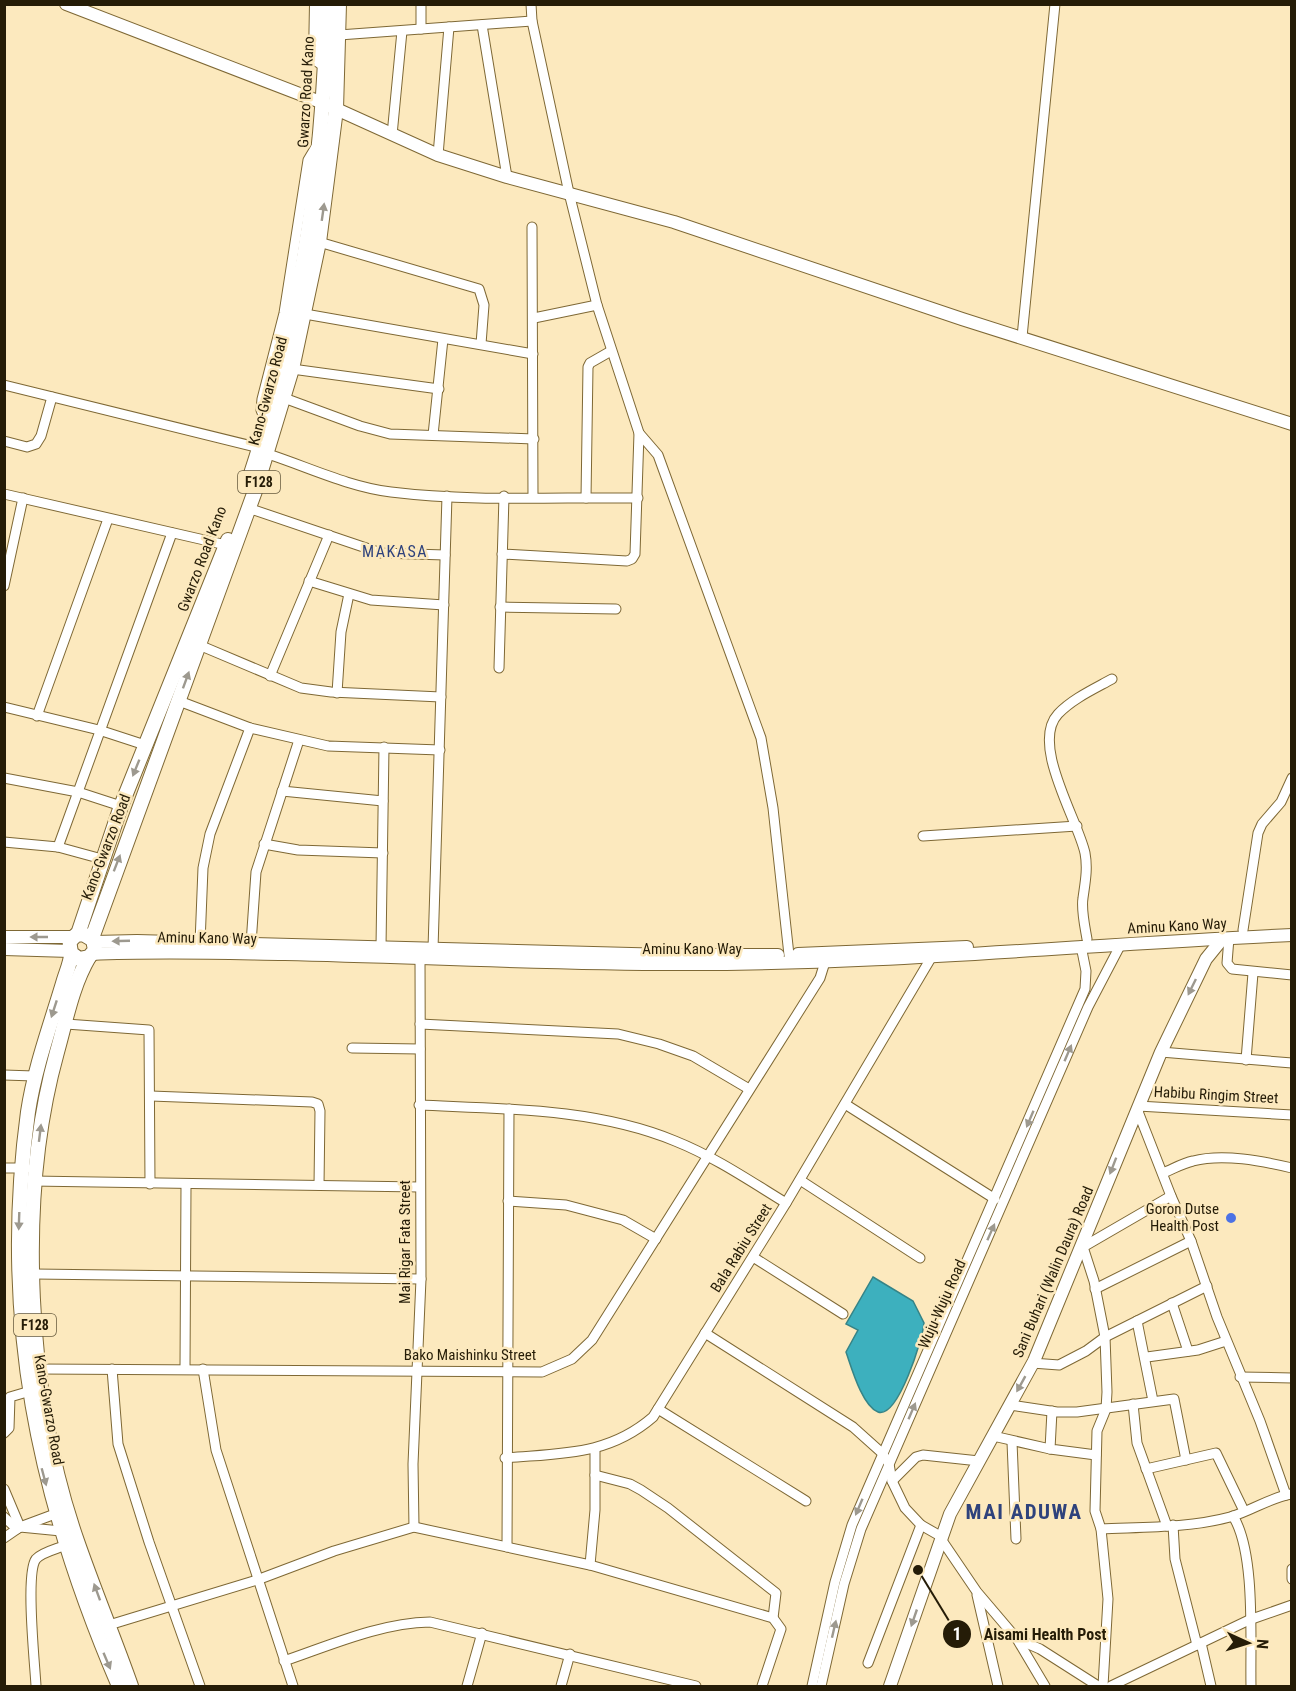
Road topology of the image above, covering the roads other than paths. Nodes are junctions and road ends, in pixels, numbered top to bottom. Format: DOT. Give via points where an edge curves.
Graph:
graph roads {
  1 [pos="66,4"];
  2 [pos="317,4"];
  3 [pos="327,4"];
  4 [pos="339,4"];
  5 [pos="421,4"];
  6 [pos="531,4"];
  7 [pos="1055,4"];
  8 [pos="532,21"];
  9 [pos="482,25"];
  10 [pos="449,27"];
  11 [pos="421,29"];
  12 [pos="402,31"];
  13 [pos="339,35"];
  14 [pos="326,65"];
  15 [pos="329,106"];
  16 [pos="392,135"];
  17 [pos="438,155"];
  18 [pos="507,177"];
  19 [pos="569,193"];
  20 [pos="532,227"];
  21 [pos="319,242"];
  22 [pos="597,305"];
  23 [pos="305,314"];
  24 [pos="534,318"];
  25 [pos="1022,337"];
  26 [pos="443,339"];
  27 [pos="481,344"];
  28 [pos="611,351"];
  29 [pos="533,354"];
  30 [pos="292,369"];
  31 [pos="4,385"];
  32 [pos="439,389"];
  33 [pos="52,397"];
  34 [pos="284,398"];
  35 [pos="1292,424"];
  36 [pos="639,433"];
  37 [pos="433,435"];
  38 [pos="534,439"];
  39 [pos="4,441"];
  40 [pos="264,451"];
  41 [pos="4,494"];
  42 [pos="447,496"];
  43 [pos="504,496"];
  44 [pos="533,497"];
  45 [pos="23,498"];
  46 [pos="586,498"];
  47 [pos="638,498"];
  48 [pos="248,508"];
  49 [pos="108,519"];
  50 [pos="172,533"];
  51 [pos="329,535"];
  52 [pos="226,545"];
  53 [pos="8,553"];
  54 [pos="502,554"];
  55 [pos="445,555"];
  56 [pos="309,581"];
  57 [pos="4,586"];
  58 [pos="349,594"];
  59 [pos="444,605"];
  60 [pos="500,607"];
  61 [pos="616,609"];
  62 [pos="199,645"];
  63 [pos="499,668"];
  64 [pos="270,676"];
  65 [pos="1112,679"];
  66 [pos="337,693"];
  67 [pos="441,697"];
  68 [pos="178,701"];
  69 [pos="4,708"];
  70 [pos="38,716"];
  71 [pos="250,728"];
  72 [pos="99,730"];
  73 [pos="299,740"];
  74 [pos="145,745"];
  75 [pos="384,747"];
  76 [pos="440,750"];
  77 [pos="4,778"];
  78 [pos="1292,778"];
  79 [pos="282,791"];
  80 [pos="78,792"];
  81 [pos="383,801"];
  82 [pos="121,806"];
  83 [pos="1077,826"];
  84 [pos="923,836"];
  85 [pos="4,842"];
  86 [pos="264,844"];
  87 [pos="58,847"];
  88 [pos="383,853"];
  89 [pos="102,860"];
  90 [pos="1292,928"];
  91 [pos="1243,930"];
  92 [pos="1292,935"];
  93 [pos="4,937"];
  94 [pos="1226,938"];
  95 [pos="201,943"];
  96 [pos="1084,943"];
  97 [pos="250,944"];
  98 [pos="1121,944"];
  99 [pos="82,946"];
  100 [pos="381,947"];
  101 [pos="4,949"];
  102 [pos="433,949"];
  103 [pos="312,950"];
  104 [pos="455,954"];
  105 [pos="789,955"];
  106 [pos="420,958"];
  107 [pos="931,958"];
  108 [pos="768,959"];
  109 [pos="825,962"];
  110 [pos="1253,973"];
  111 [pos="1292,975"];
  112 [pos="66,1024"];
  113 [pos="420,1024"];
  114 [pos="352,1048"];
  115 [pos="420,1049"];
  116 [pos="1161,1052"];
  117 [pos="1246,1060"];
  118 [pos="1292,1063"];
  119 [pos="4,1075"];
  120 [pos="34,1076"];
  121 [pos="749,1089"];
  122 [pos="151,1096"];
  123 [pos="845,1104"];
  124 [pos="419,1105"];
  125 [pos="1138,1107"];
  126 [pos="508,1110"];
  127 [pos="1292,1114"];
  128 [pos="708,1156"];
  129 [pos="4,1168"];
  130 [pos="1292,1168"];
  131 [pos="1163,1173"];
  132 [pos="21,1174"];
  133 [pos="36,1175"];
  134 [pos="800,1180"];
  135 [pos="150,1184"];
  136 [pos="319,1185"];
  137 [pos="186,1186"];
  138 [pos="420,1187"];
  139 [pos="1171,1196"];
  140 [pos="996,1199"];
  141 [pos="508,1201"];
  142 [pos="786,1203"];
  143 [pos="656,1239"];
  144 [pos="1191,1241"];
  145 [pos="1082,1245"];
  146 [pos="753,1257"];
  147 [pos="920,1258"];
  148 [pos="34,1274"];
  149 [pos="184,1277"];
  150 [pos="421,1279"];
  151 [pos="1207,1286"];
  152 [pos="1095,1289"];
  153 [pos="1172,1303"];
  154 [pos="843,1314"];
  155 [pos="1137,1321"];
  156 [pos="705,1333"];
  157 [pos="1105,1337"];
  158 [pos="1226,1341"];
  159 [pos="1188,1351"];
  160 [pos="1147,1357"];
  161 [pos="1032,1363"];
  162 [pos="38,1369"];
  163 [pos="112,1369"];
  164 [pos="184,1369"];
  165 [pos="202,1369"];
  166 [pos="417,1370"];
  167 [pos="506,1372"];
  168 [pos="1240,1377"];
  169 [pos="1291,1380"];
  170 [pos="27,1392"];
  171 [pos="1153,1401"];
  172 [pos="1132,1404"];
  173 [pos="1010,1405"];
  174 [pos="658,1409"];
  175 [pos="1106,1409"];
  176 [pos="1052,1412"];
  177 [pos="4,1433"];
  178 [pos="993,1436"];
  179 [pos="1012,1442"];
  180 [pos="595,1449"];
  181 [pos="1050,1449"];
  182 [pos="882,1453"];
  183 [pos="1096,1455"];
  184 [pos="505,1458"];
  185 [pos="1186,1460"];
  186 [pos="979,1461"];
  187 [pos="889,1464"];
  188 [pos="1146,1469"];
  189 [pos="595,1475"];
  190 [pos="892,1481"];
  191 [pos="4,1489"];
  192 [pos="1289,1495"];
  193 [pos="806,1501"];
  194 [pos="1244,1511"];
  195 [pos="55,1514"];
  196 [pos="1233,1516"];
  197 [pos="4,1517"];
  198 [pos="921,1525"];
  199 [pos="1170,1526"];
  200 [pos="414,1527"];
  201 [pos="19,1528"];
  202 [pos="1101,1529"];
  203 [pos="61,1531"];
  204 [pos="4,1538"];
  205 [pos="942,1538"];
  206 [pos="1016,1539"];
  207 [pos="66,1545"];
  208 [pos="507,1547"];
  209 [pos="590,1565"];
  210 [pos="1292,1569"];
  211 [pos="1292,1579"];
  212 [pos="257,1580"];
  213 [pos="977,1592"];
  214 [pos="1292,1605"];
  215 [pos="170,1606"];
  216 [pos="773,1618"];
  217 [pos="1250,1620"];
  218 [pos="109,1625"];
  219 [pos="482,1633"];
  220 [pos="1017,1639"];
  221 [pos="1199,1644"];
  222 [pos="570,1654"];
  223 [pos="284,1661"];
  224 [pos="868,1663"];
  225 [pos="36,1686"];
  226 [pos="118,1686"];
  227 [pos="131,1686"];
  228 [pos="200,1686"];
  229 [pos="293,1686"];
  230 [pos="467,1686"];
  231 [pos="561,1686"];
  232 [pos="696,1686"];
  233 [pos="762,1686"];
  234 [pos="812,1686"];
  235 [pos="821,1686"];
  236 [pos="890,1686"];
  237 [pos="998,1686"];
  238 [pos="1045,1686"];
  239 [pos="1098,1686"];
  240 [pos="1103,1686"];
  241 [pos="1111,1686"];
  242 [pos="1211,1686"];
  243 [pos="1251,1686"];
  1 -- 15 [label="main road"];
  2 -- 14 [label="main road" via="316,58"];
  3 -- 14 [label="main road, Gwarzo Road Kano / F128"];
  4 -- 13 [label="main road, Kano-Gwarzo Road / F128"];
  5 -- 11 [label="street"];
  6 -- 8 [label="street"];
  7 -- 25 [label="street"];
  8 -- 9 [label="street"];
  8 -- 19 [label="street"];
  9 -- 10 [label="street"];
  9 -- 18 [label="street"];
  10 -- 11 [label="street"];
  10 -- 17 [label="street"];
  11 -- 12 [label="street"];
  12 -- 13 [label="street"];
  12 -- 16 [label="street"];
  13 -- 15 [label="main road, Kano-Gwarzo Road / F128"];
  14 -- 15 [label="main road, Gwarzo Road Kano / F128"];
  15 -- 16 [label="main road"];
  21 -- 15 [label="main road, Kano-Gwarzo Road / F128, one-way"];
  15 -- 40 [label="main road, Gwarzo Road Kano / F128" via="301,276"];
  16 -- 17 [label="main road"];
  17 -- 18 [label="main road"];
  18 -- 19 [label="main road"];
  19 -- 22 [label="street"];
  19 -- 25 [label="main road" via="674,222"];
  20 -- 24 [label="street"];
  21 -- 23 [label="main road, Kano-Gwarzo Road / F128"];
  21 -- 27 [label="street" via="479,289 484,305"];
  22 -- 24 [label="street"];
  22 -- 28 [label="street"];
  23 -- 26 [label="street"];
  23 -- 30 [label="main road, Kano-Gwarzo Road / F128"];
  24 -- 29 [label="street"];
  25 -- 35 [label="main road"];
  26 -- 27 [label="street"];
  26 -- 32 [label="street"];
  27 -- 29 [label="street"];
  28 -- 36 [label="street"];
  28 -- 46 [label="street" via="588,367"];
  29 -- 38 [label="street"];
  30 -- 32 [label="street"];
  30 -- 34 [label="main road, Kano-Gwarzo Road / F128"];
  31 -- 33 [label="street"];
  32 -- 37 [label="street"];
  33 -- 39 [label="street" via="36,444 27,447"];
  33 -- 40 [label="street"];
  34 -- 37 [label="street" via="374,431"];
  34 -- 40 [label="main road, Kano-Gwarzo Road / F128"];
  36 -- 47 [label="street"];
  36 -- 105 [label="street" via="658,455 761,738"];
  37 -- 38 [label="street"];
  38 -- 44 [label="street"];
  40 -- 42 [label="street" via="389,492"];
  40 -- 48 [label="main road, Kano-Gwarzo Road / F128"];
  40 -- 52 [label="main road, Gwarzo Road Kano / F128"];
  41 -- 45 [label="street"];
  42 -- 43 [label="street"];
  42 -- 55 [label="street"];
  43 -- 44 [label="street"];
  43 -- 54 [label="street"];
  44 -- 46 [label="street"];
  45 -- 49 [label="street"];
  45 -- 53 [label="street"];
  46 -- 47 [label="street"];
  47 -- 54 [label="street" via="636,554 630,560"];
  48 -- 51 [label="street"];
  48 -- 62 [label="main road, Kano-Gwarzo Road / F128"];
  49 -- 50 [label="street"];
  49 -- 70 [label="street"];
  50 -- 52 [label="street"];
  50 -- 72 [label="street"];
  51 -- 55 [label="street" via="381,553"];
  51 -- 56 [label="street"];
  52 -- 74 [label="main road, Gwarzo Road Kano / F128"];
  53 -- 57 [label="street"];
  54 -- 60 [label="street"];
  55 -- 59 [label="street"];
  56 -- 58 [label="street"];
  56 -- 64 [label="street"];
  58 -- 59 [label="street" via="371,600"];
  58 -- 66 [label="street" via="341,632"];
  59 -- 67 [label="street"];
  60 -- 61 [label="street"];
  60 -- 63 [label="street"];
  62 -- 64 [label="street"];
  68 -- 62 [label="main road, Kano-Gwarzo Road / F128, one-way"];
  64 -- 66 [label="street" via="301,688"];
  65 -- 83 [label="street, Wuju-Wuju Road" via="1068,705 1056,716 1050,730 1057,777"];
  66 -- 67 [label="street"];
  67 -- 76 [label="street"];
  68 -- 71 [label="street"];
  99 -- 68 [label="main road, Kano-Gwarzo Road / F128, one-way"];
  69 -- 70 [label="street"];
  70 -- 72 [label="street"];
  71 -- 73 [label="street"];
  71 -- 95 [label="street" via="210,834 203,868"];
  72 -- 74 [label="street"];
  72 -- 80 [label="street"];
  73 -- 75 [label="street" via="328,746"];
  73 -- 79 [label="street"];
  74 -- 82 [label="main road, Gwarzo Road Kano / F128, one-way"];
  75 -- 76 [label="street"];
  75 -- 81 [label="street"];
  76 -- 102 [label="street"];
  77 -- 80 [label="street"];
  78 -- 91 [label="street" via="1281,802 1258,833"];
  79 -- 81 [label="street"];
  79 -- 86 [label="street"];
  80 -- 82 [label="street"];
  80 -- 87 [label="street"];
  81 -- 88 [label="street"];
  82 -- 89 [label="main road, Gwarzo Road Kano / F128"];
  83 -- 84 [label="street"];
  83 -- 96 [label="street, Wuju-Wuju Road" via="1085,854 1087,885 1082,899"];
  85 -- 87 [label="street"];
  86 -- 88 [label="street" via="298,850"];
  86 -- 97 [label="street" via="256,872"];
  87 -- 89 [label="street"];
  88 -- 100 [label="street"];
  89 -- 99 [label="main road, Gwarzo Road Kano / F128"];
  90 -- 91 [label="main road, Aminu Kano Way"];
  91 -- 96 [label="main road, Aminu Kano Way"];
  92 -- 94 [label="main road, Aminu Kano Way"];
  99 -- 93 [label="main road, one-way"];
  94 -- 98 [label="main road, Aminu Kano Way"];
  94 -- 110 [label="street" via="1227,963 1232,969"];
  94 -- 116 [label="main road, Sani Buhari (Walin Daura) Road, one-way" via="1206,959"];
  95 -- 97 [label="main road, Aminu Kano Way"];
  95 -- 99 [label="main road, Aminu Kano Way, one-way"];
  96 -- 98 [label="main road, Aminu Kano Way"];
  96 -- 105 [label="main road, Aminu Kano Way"];
  96 -- 107 [label="main road, Aminu Kano Way"];
  96 -- 140 [label="street, Wuju-Wuju Road, one-way" via="1085,989"];
  97 -- 103 [label="main road, Aminu Kano Way"];
  187 -- 98 [label="street, Wuju-Wuju Road, one-way" via="1088,1007"];
  99 -- 101 [label="main road"];
  99 -- 103 [label="main road, Aminu Kano Way"];
  99 -- 112 [label="main road, Kano-Gwarzo Road / F128"];
  99 -- 120 [label="main road, Kano-Gwarzo Road / F128, one-way"];
  100 -- 102 [label="main road, Aminu Kano Way"];
  100 -- 103 [label="main road, Aminu Kano Way"];
  102 -- 104 [label="main road, Aminu Kano Way"];
  103 -- 106 [label="main road, Aminu Kano Way"];
  104 -- 106 [label="main road, Aminu Kano Way"];
  104 -- 108 [label="main road, Aminu Kano Way" via="631,964"];
  105 -- 108 [label="main road, Aminu Kano Way"];
  106 -- 113 [label="street, Mai Rigar Fata Street"];
  107 -- 109 [label="main road, Aminu Kano Way"];
  107 -- 123 [label="street, Bala Rabiu Street"];
  108 -- 109 [label="main road, Aminu Kano Way"];
  109 -- 121 [label="street, Bako Maishinku Street" via="820,978"];
  110 -- 111 [label="street"];
  110 -- 117 [label="street"];
  112 -- 122 [label="street" via="149,1030"];
  133 -- 112 [label="main road, Kano-Gwarzo Road / F128, one-way" via="42,1118"];
  113 -- 115 [label="street, Mai Rigar Fata Street"];
  113 -- 121 [label="street" via="618,1034 693,1056"];
  114 -- 115 [label="street"];
  115 -- 124 [label="street, Mai Rigar Fata Street"];
  116 -- 117 [label="street"];
  116 -- 125 [label="main road, Sani Buhari (Walin Daura) Road"];
  117 -- 118 [label="street"];
  119 -- 120 [label="street"];
  120 -- 132 [label="main road, Kano-Gwarzo Road / F128"];
  121 -- 128 [label="street, Bako Maishinku Street"];
  122 -- 135 [label="street"];
  122 -- 136 [label="street" via="318,1104"];
  123 -- 134 [label="street, Bala Rabiu Street"];
  123 -- 140 [label="street"];
  124 -- 126 [label="street"];
  124 -- 138 [label="street, Mai Rigar Fata Street"];
  125 -- 127 [label="street, Habibu Ringim Street"];
  125 -- 131 [label="street"];
  125 -- 145 [label="main road, Sani Buhari (Walin Daura) Road, one-way"];
  126 -- 128 [label="street" via="571,1114 625,1126 674,1140"];
  126 -- 141 [label="street"];
  128 -- 142 [label="street"];
  128 -- 143 [label="street, Bako Maishinku Street"];
  129 -- 132 [label="street"];
  130 -- 131 [label="street" via="1207,1158"];
  131 -- 139 [label="street"];
  132 -- 133 [label="street"];
  132 -- 170 [label="main road, Kano-Gwarzo Road / F128, one-way" via="18,1306"];
  133 -- 135 [label="street"];
  133 -- 148 [label="main road, Kano-Gwarzo Road / F128"];
  134 -- 142 [label="street, Bala Rabiu Street"];
  134 -- 147 [label="street"];
  135 -- 137 [label="street"];
  136 -- 137 [label="street"];
  136 -- 138 [label="street"];
  137 -- 149 [label="street"];
  138 -- 150 [label="street, Mai Rigar Fata Street"];
  139 -- 144 [label="street"];
  139 -- 145 [label="street"];
  140 -- 182 [label="street, Wuju-Wuju Road"];
  141 -- 143 [label="street" via="566,1205 623,1220"];
  141 -- 167 [label="street"];
  142 -- 146 [label="street, Bala Rabiu Street"];
  143 -- 167 [label="street, Bako Maishinku Street" via="592,1340 572,1359 542,1372"];
  144 -- 151 [label="street"];
  144 -- 152 [label="street"];
  145 -- 152 [label="street"];
  145 -- 161 [label="main road, Sani Buhari (Walin Daura) Road"];
  146 -- 154 [label="street"];
  146 -- 156 [label="street, Bala Rabiu Street"];
  148 -- 149 [label="street"];
  148 -- 162 [label="main road, Kano-Gwarzo Road / F128"];
  149 -- 150 [label="street"];
  149 -- 164 [label="street"];
  150 -- 166 [label="street, Mai Rigar Fata Street"];
  151 -- 153 [label="street"];
  151 -- 158 [label="street"];
  152 -- 157 [label="street"];
  153 -- 155 [label="street"];
  153 -- 159 [label="street"];
  155 -- 157 [label="street"];
  155 -- 160 [label="street"];
  156 -- 174 [label="street, Bala Rabiu Street"];
  156 -- 182 [label="street" via="853,1427"];
  157 -- 161 [label="street" via="1059,1365"];
  157 -- 175 [label="street"];
  158 -- 159 [label="street"];
  158 -- 168 [label="street"];
  159 -- 160 [label="street"];
  160 -- 171 [label="street"];
  161 -- 173 [label="main road, Sani Buhari (Walin Daura) Road, one-way"];
  162 -- 163 [label="street, Bako Maishinku Street"];
  218 -- 162 [label="main road, Kano-Gwarzo Road / F128, one-way" via="62,1487"];
  163 -- 164 [label="street, Bako Maishinku Street"];
  163 -- 215 [label="street" via="118,1444"];
  164 -- 165 [label="street, Bako Maishinku Street"];
  165 -- 166 [label="street, Bako Maishinku Street"];
  165 -- 212 [label="street" via="216,1450"];
  166 -- 167 [label="street, Bako Maishinku Street"];
  166 -- 200 [label="street, Mai Rigar Fata Street"];
  167 -- 184 [label="street"];
  168 -- 169 [label="street"];
  168 -- 192 [label="street"];
  170 -- 177 [label="street" via="10,1397 9,1428"];
  170 -- 195 [label="main road, Kano-Gwarzo Road / F128, one-way"];
  171 -- 172 [label="street"];
  171 -- 185 [label="street" via="1174,1400"];
  172 -- 175 [label="street"];
  172 -- 188 [label="street" via="1137,1443"];
  173 -- 176 [label="street"];
  173 -- 178 [label="main road, Sani Buhari (Walin Daura) Road"];
  174 -- 180 [label="street, Bala Rabiu Street" via="634,1434"];
  174 -- 193 [label="street"];
  175 -- 176 [label="street"];
  175 -- 183 [label="street" via="1097,1431"];
  176 -- 181 [label="street"];
  178 -- 179 [label="street"];
  178 -- 186 [label="main road, Sani Buhari (Walin Daura) Road"];
  179 -- 181 [label="street"];
  179 -- 206 [label="street"];
  180 -- 184 [label="street, Bala Rabiu Street"];
  180 -- 189 [label="street"];
  181 -- 183 [label="street"];
  182 -- 187 [label="street"];
  182 -- 234 [label="street, Wuju-Wuju Road, one-way" via="838,1570"];
  183 -- 202 [label="street" via="1095,1511"];
  184 -- 208 [label="street"];
  185 -- 188 [label="street"];
  185 -- 194 [label="street" via="1216,1453"];
  186 -- 190 [label="street" via="923,1455 915,1457"];
  186 -- 205 [label="main road, Sani Buhari (Walin Daura) Road" via="950,1514"];
  187 -- 190 [label="street"];
  235 -- 187 [label="street, Wuju-Wuju Road, one-way" via="854,1551"];
  188 -- 199 [label="street"];
  189 -- 209 [label="street"];
  189 -- 216 [label="street" via="630,1484 650,1496 776,1593"];
  190 -- 198 [label="street" via="905,1508"];
  191 -- 201 [label="street"];
  192 -- 194 [label="street"];
  194 -- 196 [label="street"];
  195 -- 201 [label="street"];
  195 -- 203 [label="main road, Kano-Gwarzo Road / F128"];
  196 -- 199 [label="street"];
  196 -- 217 [label="street" via="1241,1530"];
  197 -- 201 [label="street"];
  198 -- 205 [label="street"];
  198 -- 224 [label="street"];
  199 -- 202 [label="street"];
  199 -- 221 [label="street" via="1175,1559"];
  200 -- 208 [label="street"];
  200 -- 212 [label="street"];
  201 -- 203 [label="street"];
  201 -- 204 [label="street"];
  202 -- 240 [label="street" via="1108,1599"];
  203 -- 207 [label="main road, Kano-Gwarzo Road / F128"];
  205 -- 213 [label="street"];
  205 -- 236 [label="main road, Sani Buhari (Walin Daura) Road, one-way"];
  207 -- 225 [label="street" via="38,1557 32,1566"];
  207 -- 226 [label="main road, Kano-Gwarzo Road / F128, one-way"];
  208 -- 209 [label="street"];
  209 -- 216 [label="street"];
  210 -- 211 [label="street"];
  212 -- 215 [label="street"];
  212 -- 223 [label="street"];
  213 -- 220 [label="street"];
  213 -- 237 [label="street"];
  214 -- 217 [label="street"];
  215 -- 218 [label="street"];
  215 -- 228 [label="street"];
  216 -- 233 [label="street" via="781,1629"];
  217 -- 221 [label="street"];
  217 -- 243 [label="street"];
  218 -- 227 [label="main road, Kano-Gwarzo Road / F128"];
  219 -- 222 [label="street"];
  219 -- 223 [label="street" via="430,1622 406,1623"];
  219 -- 230 [label="street"];
  220 -- 238 [label="street"];
  220 -- 239 [label="street"];
  221 -- 241 [label="street"];
  221 -- 242 [label="street"];
  222 -- 231 [label="street"];
  222 -- 232 [label="street"];
  223 -- 229 [label="street"];
}
